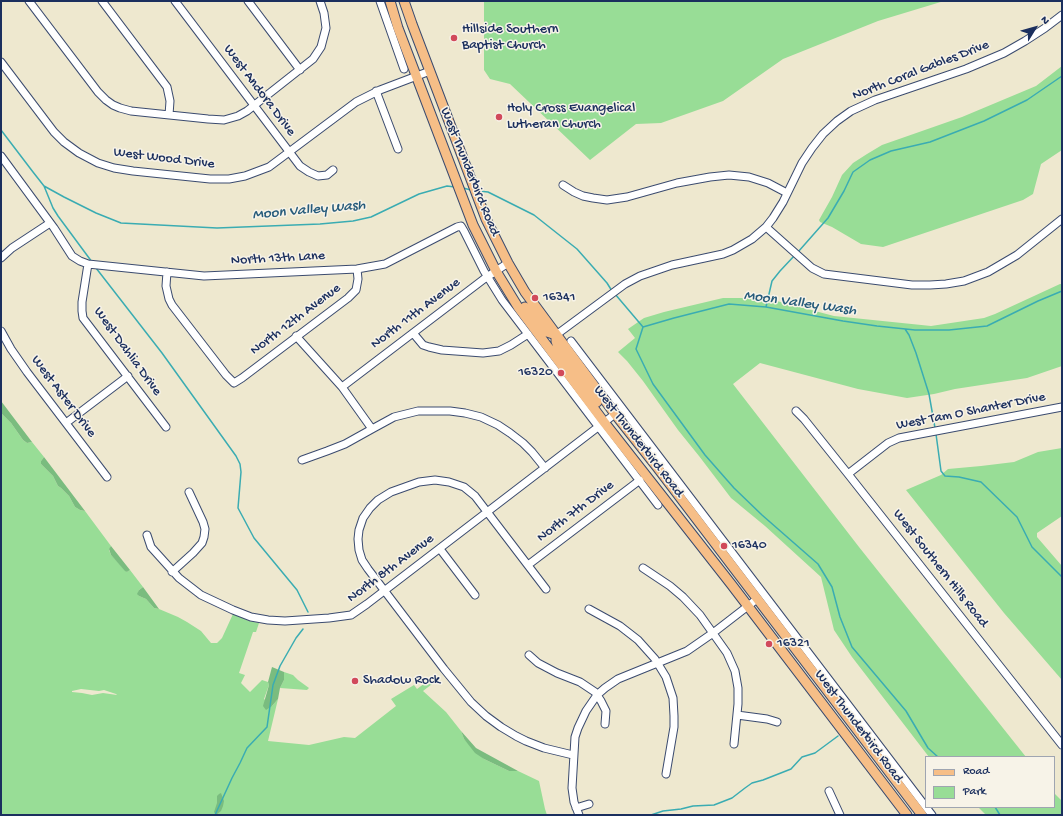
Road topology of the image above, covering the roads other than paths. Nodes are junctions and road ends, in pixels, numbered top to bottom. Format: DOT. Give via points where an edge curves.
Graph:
graph roads {
  1 [pos="29,1"];
  2 [pos="102,1"];
  3 [pos="175,1"];
  4 [pos="248,1"];
  5 [pos="320,1"];
  6 [pos="380,1"];
  7 [pos="390,1"];
  8 [pos="404,1"];
  9 [pos="1062,15"];
  10 [pos="402,52"];
  11 [pos="1,62"];
  12 [pos="404,69"];
  13 [pos="300,70"];
  14 [pos="430,71"];
  15 [pos="417,76"];
  16 [pos="376,92"];
  17 [pos="254,105"];
  18 [pos="169,115"];
  19 [pos="398,149"];
  20 [pos="290,152"];
  21 [pos="1,156"];
  22 [pos="463,156"];
  23 [pos="450,162"];
  24 [pos="4,166"];
  25 [pos="334,170"];
  26 [pos="564,185"];
  27 [pos="787,193"];
  28 [pos="1062,219"];
  29 [pos="50,223"];
  30 [pos="461,226"];
  31 [pos="766,227"];
  32 [pos="1,258"];
  33 [pos="508,263"];
  34 [pos="89,264"];
  35 [pos="357,269"];
  36 [pos="496,271"];
  37 [pos="167,272"];
  38 [pos="488,276"];
  39 [pos="508,291"];
  40 [pos="1,331"];
  41 [pos="413,333"];
  42 [pos="528,334"];
  43 [pos="556,335"];
  44 [pos="296,336"];
  45 [pos="571,341"];
  46 [pos="585,366"];
  47 [pos="128,376"];
  48 [pos="342,387"];
  49 [pos="1062,407"];
  50 [pos="796,411"];
  51 [pos="615,414"];
  52 [pos="66,423"];
  53 [pos="602,425"];
  54 [pos="166,427"];
  55 [pos="372,429"];
  56 [pos="302,460"];
  57 [pos="545,468"];
  58 [pos="848,474"];
  59 [pos="107,477"];
  60 [pos="640,480"];
  61 [pos="189,492"];
  62 [pos="658,505"];
  63 [pos="488,512"];
  64 [pos="147,535"];
  65 [pos="440,549"];
  66 [pos="528,565"];
  67 [pos="643,568"];
  68 [pos="172,572"];
  69 [pos="744,575"];
  70 [pos="731,584"];
  71 [pos="546,589"];
  72 [pos="384,591"];
  73 [pos="475,595"];
  74 [pos="757,599"];
  75 [pos="748,606"];
  76 [pos="589,609"];
  77 [pos="714,633"];
  78 [pos="529,656"];
  79 [pos="658,663"];
  80 [pos="597,695"];
  81 [pos="737,715"];
  82 [pos="847,716"];
  83 [pos="777,722"];
  84 [pos="605,724"];
  85 [pos="838,724"];
  86 [pos="734,744"];
  87 [pos="1062,745"];
  88 [pos="573,755"];
  89 [pos="666,774"];
  90 [pos="829,791"];
  91 [pos="589,804"];
  92 [pos="925,806"];
  93 [pos="577,812"];
  94 [pos="840,815"];
  95 [pos="907,815"];
  96 [pos="922,815"];
  1 -- 18 [label="street" via="106,100 131,111"];
  2 -- 18 [label="street" via="167,87"];
  3 -- 17 [label="street, West Andora Drive"];
  4 -- 13 [label="street"];
  5 -- 13 [label="street" via="326,23 324,38 313,59"];
  6 -- 10 [label="street, West Thunderbird Road"];
  7 -- 10 [label="main road, West Thunderbird Road"];
  8 -- 14 [label="main road, West Thunderbird Road"];
  9 -- 27 [label="street, North Coral Gables Drive" via="1004,53 851,111 823,134 812,148"];
  10 -- 12 [label="street, West Thunderbird Road"];
  10 -- 15 [label="main road, West Thunderbird Road"];
  11 -- 20 [label="street, West Wood Drive" via="64,142 98,163 114,168 229,179 269,167"];
  13 -- 17 [label="street"];
  14 -- 15 [label="street, West Wood Drive"];
  14 -- 22 [label="main road, West Thunderbird Road"];
  15 -- 16 [label="street, West Wood Drive"];
  15 -- 23 [label="main road, West Thunderbird Road"];
  16 -- 19 [label="street"];
  16 -- 20 [label="street, West Wood Drive" via="350,106"];
  17 -- 18 [label="street" via="238,116 224,120"];
  17 -- 20 [label="street, West Andora Drive"];
  20 -- 25 [label="street, West Andora Drive" via="300,166 318,176 327,175"];
  21 -- 24 [label="street"];
  22 -- 23 [label="main road"];
  22 -- 33 [label="main road, West Thunderbird Road" via="486,219"];
  23 -- 36 [label="main road, West Thunderbird Road" via="473,225"];
  24 -- 29 [label="street"];
  26 -- 27 [label="street" via="583,196 607,200 677,183 729,175 749,177"];
  27 -- 31 [label="street, North Coral Gables Drive"];
  28 -- 31 [label="street" via="1017,255 988,272 960,282 930,285 824,274 812,268"];
  29 -- 32 [label="street"];
  29 -- 34 [label="street" via="72,256"];
  30 -- 35 [label="street, North 13th Lane" via="384,264"];
  30 -- 38 [label="street, West Thunderbird Road"];
  31 -- 43 [label="street, North Coral Gables Drive" via="734,250 640,276 625,284"];
  33 -- 36 [label="street, North 11th Avenue"];
  33 -- 43 [label="main road, West Thunderbird Road"];
  34 -- 37 [label="street, North 13th Lane"];
  34 -- 47 [label="street, West Dahlia Drive" via="82,302 83,318"];
  35 -- 37 [label="street, North 13th Lane" via="204,276"];
  35 -- 44 [label="street, North 12th Avenue" via="356,290"];
  36 -- 38 [label="street, North 11th Avenue"];
  36 -- 39 [label="main road, West Thunderbird Road"];
  37 -- 44 [label="street, North 12th Avenue" via="166,286 172,305 234,383"];
  38 -- 41 [label="street, North 11th Avenue"];
  38 -- 42 [label="street, West Thunderbird Road" via="502,300"];
  39 -- 43 [label="main road" via="547,332"];
  39 -- 53 [label="main road, West Thunderbird Road"];
  40 -- 52 [label="street, West Aster Drive" via="19,361"];
  41 -- 42 [label="street" via="423,345 429,347 483,354 499,351"];
  41 -- 48 [label="street, North 11th Avenue"];
  42 -- 53 [label="street, West Thunderbird Road"];
  43 -- 46 [label="main road, West Thunderbird Road"];
  43 -- 53 [label="main road" via="559,350 604,412"];
  44 -- 48 [label="street"];
  45 -- 46 [label="street, West Thunderbird Road"];
  46 -- 51 [label="main road, West Thunderbird Road"];
  46 -- 69 [label="street, West Thunderbird Road"];
  47 -- 52 [label="street"];
  47 -- 54 [label="street, West Dahlia Drive"];
  48 -- 55 [label="street"];
  49 -- 58 [label="street, West Tam O Shanter Drive" via="899,438 888,443"];
  50 -- 58 [label="street, West Southern Hills Road"];
  51 -- 53 [label="street, North 8th Avenue"];
  51 -- 69 [label="main road, West Thunderbird Road"];
  52 -- 59 [label="street, West Aster Drive"];
  53 -- 57 [label="street, North 8th Avenue"];
  53 -- 60 [label="street, West Thunderbird Road"];
  53 -- 70 [label="main road, West Thunderbird Road"];
  55 -- 56 [label="street" via="345,444"];
  55 -- 57 [label="street" via="394,417 418,411 465,413 481,417 510,433 532,452"];
  57 -- 63 [label="street, North 8th Avenue"];
  58 -- 87 [label="street, West Southern Hills Road"];
  60 -- 62 [label="street, West Thunderbird Road"];
  60 -- 66 [label="street, North 7th Drive"];
  61 -- 68 [label="street" via="203,522 204,537 193,553"];
  63 -- 65 [label="street, North 8th Avenue"];
  63 -- 66 [label="street"];
  63 -- 72 [label="street" via="464,487 435,480 419,482 391,492 378,500 363,518 358,539 362,560"];
  64 -- 68 [label="street, North 8th Avenue" via="151,547"];
  65 -- 72 [label="street, North 8th Avenue"];
  65 -- 73 [label="street"];
  66 -- 71 [label="street"];
  67 -- 77 [label="street" via="670,586 700,615"];
  68 -- 72 [label="street, North 8th Avenue" via="201,595 233,610 268,620 294,621 351,615"];
  69 -- 70 [label="main road"];
  69 -- 74 [label="main road, West Thunderbird Road"];
  69 -- 92 [label="street, West Thunderbird Road"];
  70 -- 75 [label="main road, West Thunderbird Road"];
  72 -- 88 [label="street" via="461,690 486,716 526,741"];
  74 -- 75 [label="street"];
  74 -- 82 [label="main road, West Thunderbird Road"];
  75 -- 77 [label="street"];
  75 -- 85 [label="main road, West Thunderbird Road"];
  76 -- 79 [label="street" via="630,633 645,646"];
  77 -- 79 [label="street" via="687,651"];
  77 -- 81 [label="street" via="735,671"];
  78 -- 80 [label="street" via="538,663 585,685"];
  79 -- 80 [label="street" via="618,679"];
  79 -- 89 [label="street" via="673,698 674,727"];
  80 -- 84 [label="street" via="606,710"];
  80 -- 88 [label="street" via="578,728"];
  81 -- 83 [label="street"];
  81 -- 86 [label="street"];
  82 -- 85 [label="main road"];
  82 -- 96 [label="main road, West Thunderbird Road"];
  85 -- 95 [label="main road, West Thunderbird Road"];
  88 -- 93 [label="street" via="572,788"];
  90 -- 94 [label="street"];
  91 -- 93 [label="street"];
}
